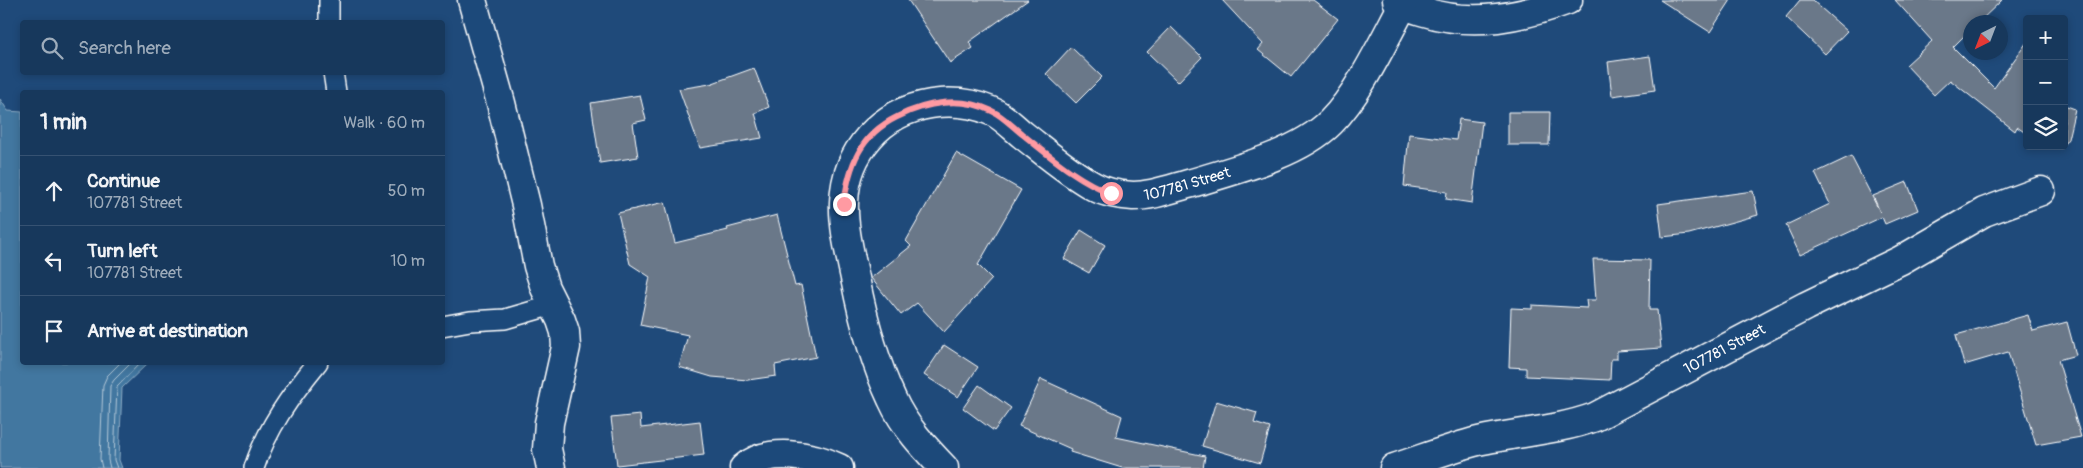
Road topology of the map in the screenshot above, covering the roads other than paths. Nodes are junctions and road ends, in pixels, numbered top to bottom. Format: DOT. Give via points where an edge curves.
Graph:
graph roads {
  1 [pos="329,0"];
  2 [pos="472,0"];
  3 [pos="1568,0"];
  4 [pos="1400,2"];
  5 [pos="329,20"];
  6 [pos="334,75"];
  7 [pos="336,90"];
  8 [pos="2041,191"];
  9 [pos="553,306"];
  10 [pos="445,325"];
  11 [pos="316,365"];
  12 [pos="254,468"];
  13 [pos="551,468"];
  14 [pos="744,468"];
  15 [pos="839,468"];
  16 [pos="944,468"];
  17 [pos="1394,468"];
  1 -- 5 [label="lane"];
  2 -- 9 [label="street" via="501,103 538,266"];
  3 -- 4 [label="street" via="1511,17 1465,20 1432,14"];
  4 -- 16 [label="street, 107781 Street" via="1369,67 1331,122 1296,147 1275,156 1155,193 1134,196 1095,187 1053,159 993,111 975,106 944,102 918,106 879,126 867,138 859,149 846,187 844,204 862,314 872,350 892,399 914,436"];
  6 -- 7 [label="lane"];
  8 -- 17 [label="street, 107781 Street" via="1984,212 1901,260 1595,417 1535,432 1479,441"];
  9 -- 10 [label="lane" via="505,319"];
  9 -- 13 [label="street" via="565,332 566,347 549,423 547,449"];
  11 -- 12 [label="lane" via="262,443"];
  14 -- 15 [label="street" via="753,460 773,456 821,461"];
}
